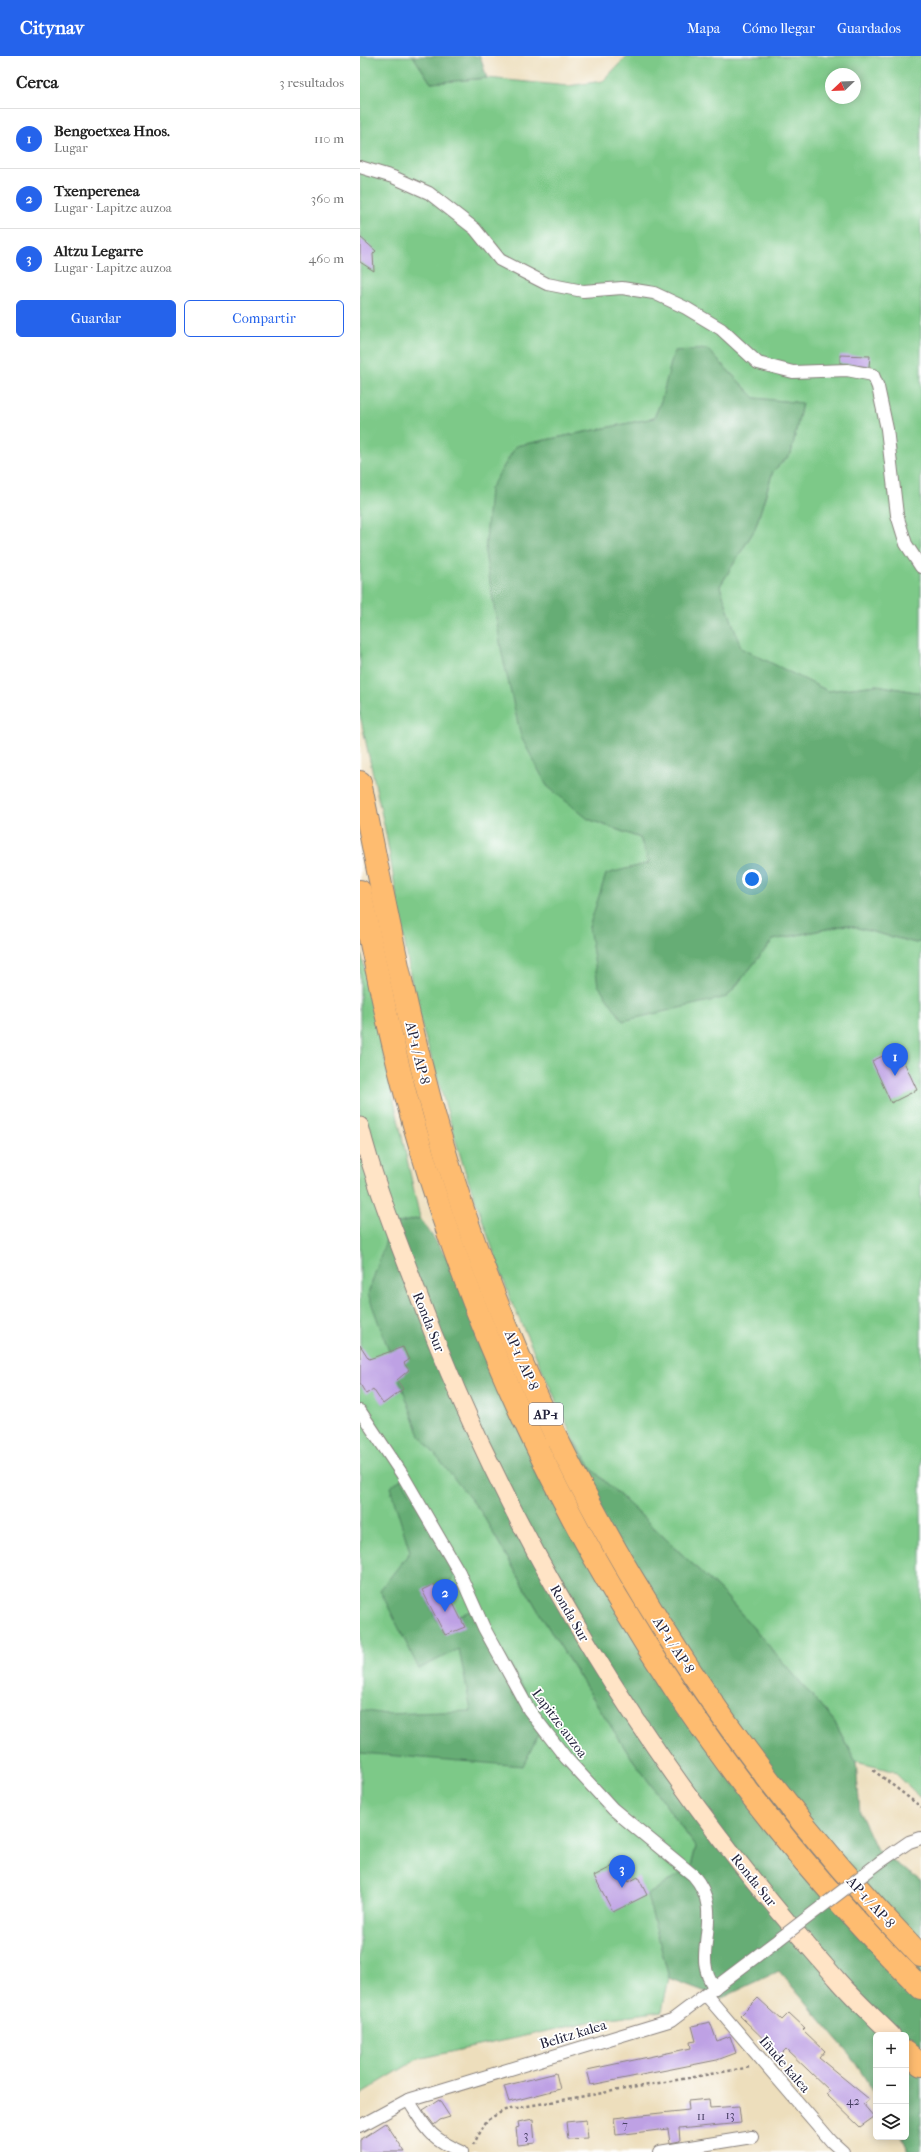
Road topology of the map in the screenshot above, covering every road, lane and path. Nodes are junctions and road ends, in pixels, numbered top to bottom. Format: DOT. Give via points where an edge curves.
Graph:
graph roads {
  1 [pos="360,167"];
  2 [pos="921,567"];
  3 [pos="360,782"];
  4 [pos="360,891"];
  5 [pos="360,1126"];
  6 [pos="360,1411"];
  7 [pos="873,1770"];
  8 [pos="921,1807"];
  9 [pos="921,1838"];
  10 [pos="921,1956"];
  11 [pos="921,1988"];
  12 [pos="710,1992"];
  13 [pos="889,2032"];
  14 [pos="909,2055"];
  15 [pos="909,2057"];
  16 [pos="766,2064"];
  17 [pos="921,2065"];
  18 [pos="921,2076"];
  19 [pos="408,2100"];
  20 [pos="360,2126"];
  21 [pos="752,2137"];
  22 [pos="467,2150"];
  23 [pos="659,2152"];
  24 [pos="843,2152"];
  1 -- 2 [label="street" via="393,177 430,193 475,229 500,260 547,284 582,291 622,288 654,293 722,329 758,363 793,372 847,370 872,375 878,386 886,429 897,515 906,544"];
  3 -- 10 [label="highway, AP-1 / AP-8 / AP-1" via="406,1003 440,1134 500,1310 555,1435 622,1561 718,1712 800,1820 848,1877"];
  4 -- 11 [label="highway, AP-1 / AP-8 / AP-1" via="402,1079 438,1203 482,1326 564,1503 628,1616 699,1725 824,1885"];
  5 -- 13 [label="main road, Ronda Sur" via="381,1195 425,1316 455,1387 522,1527 585,1640 659,1754 725,1845 837,1980"];
  6 -- 12 [label="street, Lapitze auzoa" via="402,1474 459,1572 484,1628 529,1710 566,1758 613,1809 702,1885 709,1908 705,1968"];
  7 -- 8 [label="path"];
  9 -- 12 [label="street, Belitz kalea, bridge" via="909,1842 880,1862"];
  12 -- 16 [label="street, Iñude kalea"];
  12 -- 19 [label="street, Belitz kalea" via="672,2020"];
  14 -- 17 [label="highway"];
  15 -- 18 [label="main road"];
  16 -- 22 [label="path" via="505,2110 487,2120"];
  16 -- 24 [label="street, Iñude kalea"];
  19 -- 20 [label="street, Belitz kalea"];
  19 -- 22 [label="street" via="430,2134 441,2142"];
  21 -- 23 [label="street"];
}
